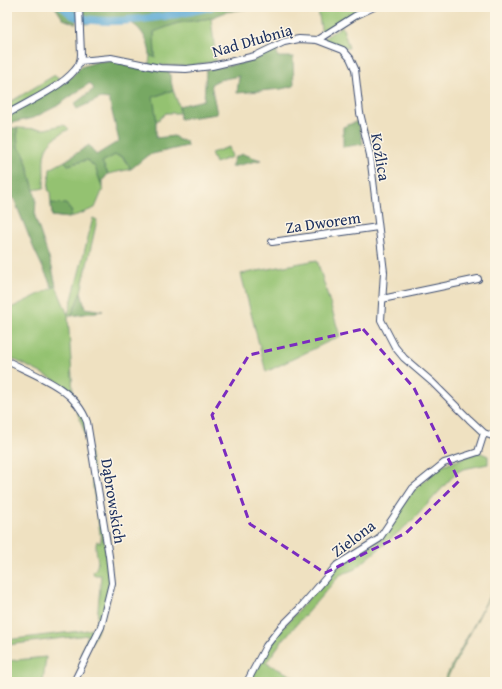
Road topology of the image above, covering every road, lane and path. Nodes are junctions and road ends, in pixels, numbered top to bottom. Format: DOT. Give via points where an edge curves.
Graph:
graph roads {
  1 [pos="374,7"];
  2 [pos="79,9"];
  3 [pos="317,40"];
  4 [pos="80,61"];
  5 [pos="7,114"];
  6 [pos="378,227"];
  7 [pos="272,242"];
  8 [pos="478,279"];
  9 [pos="382,299"];
  10 [pos="7,361"];
  11 [pos="484,432"];
  12 [pos="495,438"];
  13 [pos="74,682"];
  14 [pos="247,682"];
  1 -- 3 [label="street, Nad Dłubnią"];
  2 -- 4 [label="street"];
  3 -- 4 [label="street, Nad Dłubnią" via="299,39 284,42 255,56 186,69 160,68 111,58"];
  3 -- 6 [label="street, Koźlica" via="343,50 355,69 360,113 370,155"];
  4 -- 5 [label="street" via="75,71"];
  6 -- 7 [label="street, Za Dworem"];
  6 -- 9 [label="street, Koźlica" via="384,272"];
  8 -- 9 [label="street"];
  9 -- 11 [label="street, Koźlica" via="381,320 395,347"];
  10 -- 13 [label="street, Dąbrowskich" via="62,389 83,410 87,422 112,583 101,627"];
  11 -- 12 [label="street, Koźlica"];
  11 -- 14 [label="street, Zielona" via="478,452 444,463 432,471 413,488 379,539 337,565 272,638"];
}
